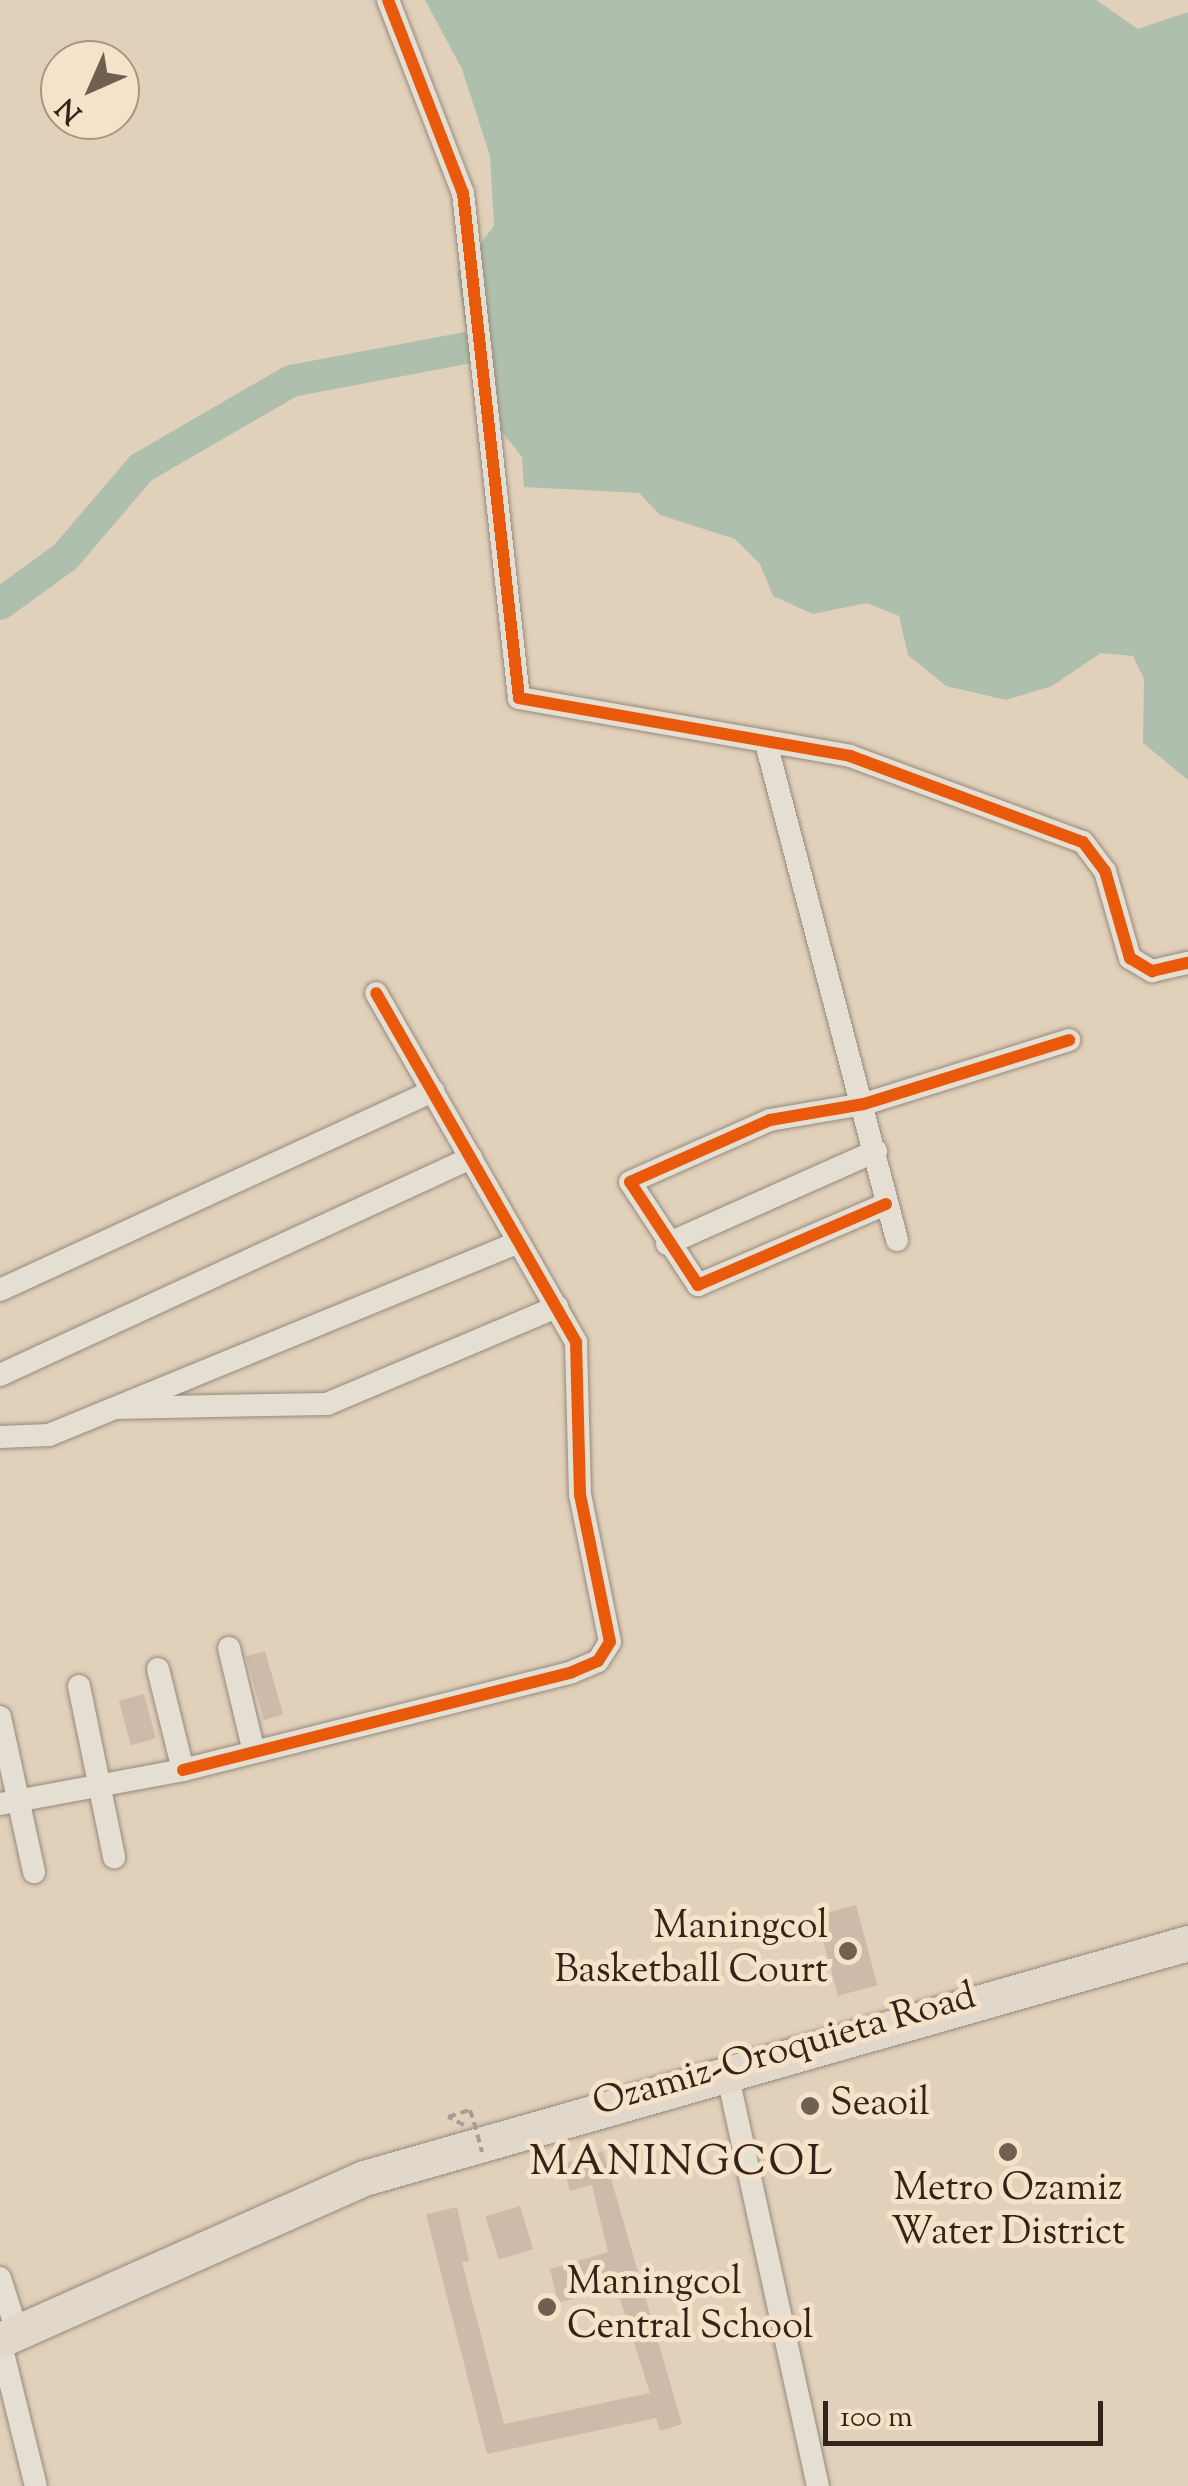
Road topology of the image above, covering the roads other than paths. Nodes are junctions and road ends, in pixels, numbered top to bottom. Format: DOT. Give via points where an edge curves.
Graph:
graph roads {
  1 [pos="388,0"];
  2 [pos="766,744"];
  3 [pos="1188,963"];
  4 [pos="376,994"];
  5 [pos="1069,1040"];
  6 [pos="433,1092"];
  7 [pos="864,1104"];
  8 [pos="876,1152"];
  9 [pos="471,1158"];
  10 [pos="886,1204"];
  11 [pos="897,1240"];
  12 [pos="520,1242"];
  13 [pos="667,1244"];
  14 [pos="0,1290"];
  15 [pos="557,1307"];
  16 [pos="0,1374"];
  17 [pos="115,1408"];
  18 [pos="0,1436"];
  19 [pos="228,1648"];
  20 [pos="158,1669"];
  21 [pos="79,1686"];
  22 [pos="0,1717"];
  23 [pos="254,1752"];
  24 [pos="183,1770"];
  25 [pos="99,1786"];
  26 [pos="11,1802"];
  27 [pos="114,1857"];
  28 [pos="34,1872"];
  29 [pos="1186,1950"];
  30 [pos="726,2068"];
  31 [pos="0,2278"];
  32 [pos="6,2338"];
  33 [pos="36,2486"];
  34 [pos="818,2486"];
  1 -- 2 [label="street" via="456,166 519,698"];
  2 -- 3 [label="street" via="850,756 1083,842 1105,871 1130,958 1152,971"];
  2 -- 7 [label="street"];
  4 -- 6 [label="street"];
  5 -- 7 [label="street"];
  6 -- 9 [label="street"];
  6 -- 14 [label="street"];
  7 -- 8 [label="street"];
  7 -- 13 [label="street" via="770,1120 636,1176 632,1189"];
  8 -- 10 [label="street"];
  8 -- 13 [label="street"];
  9 -- 12 [label="street"];
  9 -- 16 [label="street"];
  10 -- 11 [label="street"];
  10 -- 13 [label="street" via="704,1285"];
  12 -- 15 [label="street"];
  12 -- 17 [label="street"];
  15 -- 17 [label="street" via="327,1404"];
  15 -- 23 [label="street" via="580,1361 580,1496 608,1650 572,1672"];
  17 -- 18 [label="street" via="36,1439"];
  19 -- 23 [label="street"];
  20 -- 24 [label="street"];
  21 -- 25 [label="street"];
  22 -- 26 [label="street"];
  23 -- 24 [label="street"];
  24 -- 25 [label="street"];
  25 -- 26 [label="street"];
  25 -- 27 [label="street"];
  26 -- 28 [label="street"];
  29 -- 30 [label="main road, Ozamiz-Oroquieta Road"];
  30 -- 32 [label="main road, Ozamiz-Oroquieta Road" via="364,2178"];
  30 -- 34 [label="street"];
  31 -- 32 [label="street"];
  32 -- 33 [label="street"];
}
